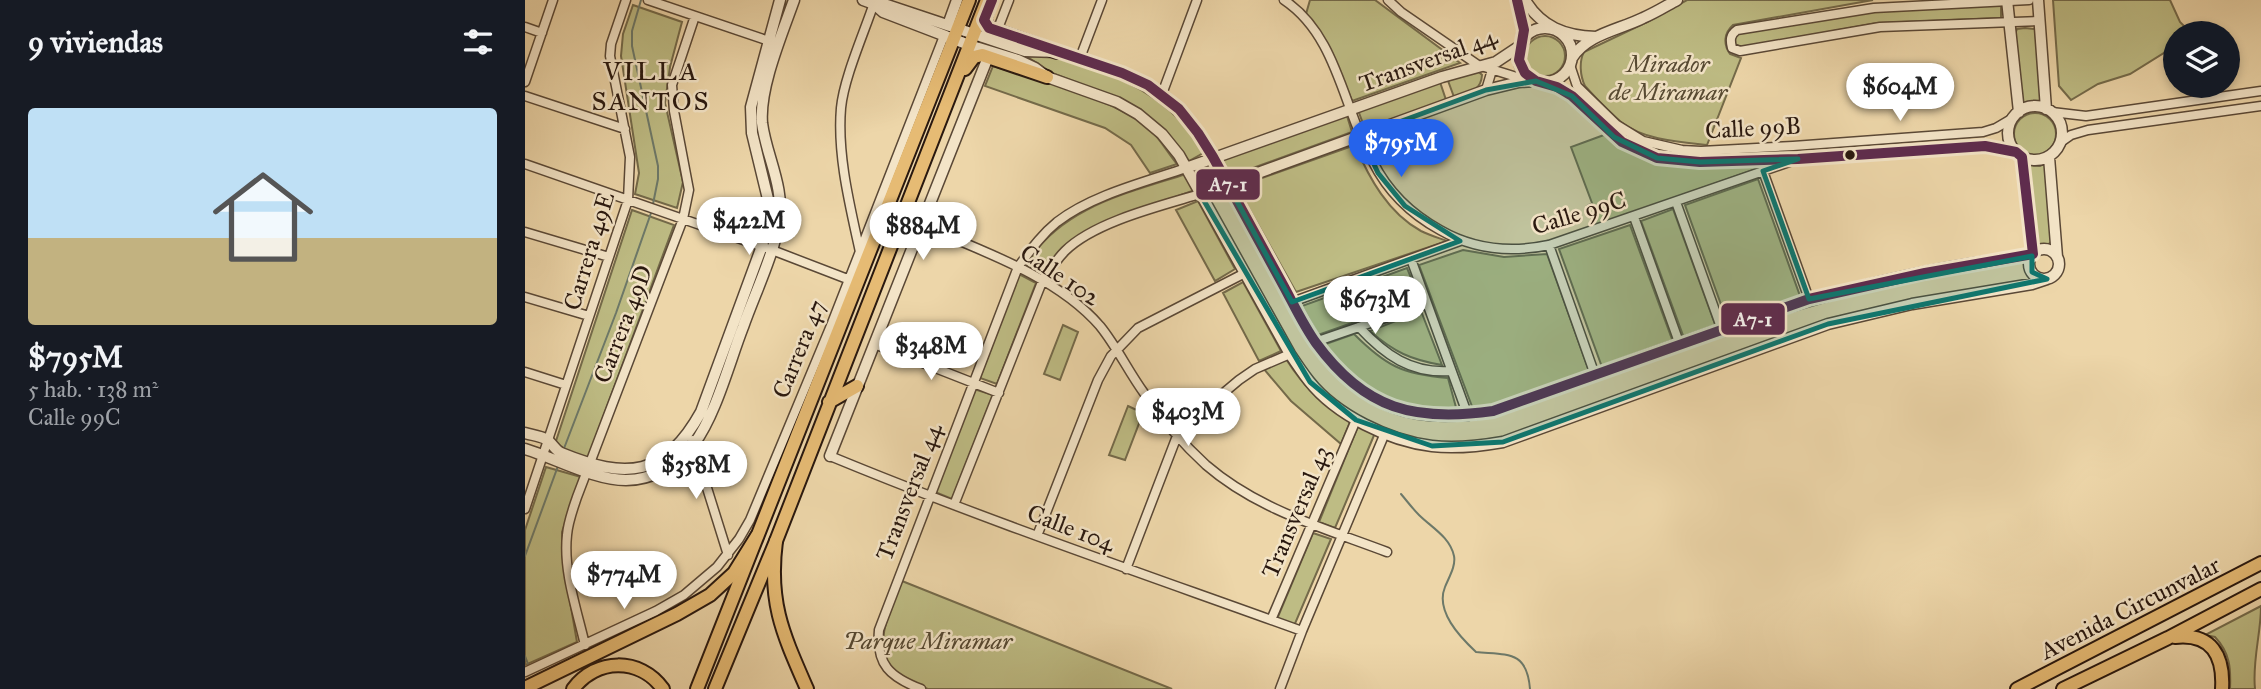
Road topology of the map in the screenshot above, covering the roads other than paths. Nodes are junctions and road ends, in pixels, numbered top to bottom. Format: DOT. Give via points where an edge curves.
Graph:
graph roads {
  1 [pos="553,0"];
  2 [pos="626,0"];
  3 [pos="648,0"];
  4 [pos="780,0"];
  5 [pos="794,0"];
  6 [pos="863,0"];
  7 [pos="957,0"];
  8 [pos="969,0"];
  9 [pos="989,0"];
  10 [pos="1009,0"];
  11 [pos="1103,0"];
  12 [pos="1196,0"];
  13 [pos="1284,0"];
  14 [pos="1302,0"];
  15 [pos="1388,0"];
  16 [pos="1405,0"];
  17 [pos="1517,0"];
  18 [pos="1525,0"];
  19 [pos="1677,0"];
  20 [pos="2007,0"];
  21 [pos="2029,0"];
  22 [pos="2038,0"];
  23 [pos="875,2"];
  24 [pos="1299,10"];
  25 [pos="1401,12"];
  26 [pos="695,16"];
  27 [pos="2040,21"];
  28 [pos="2009,23"];
  29 [pos="525,27"];
  30 [pos="997,31"];
  31 [pos="1557,31"];
  32 [pos="951,32"];
  33 [pos="542,33"];
  34 [pos="1596,37"];
  35 [pos="972,40"];
  36 [pos="768,41"];
  37 [pos="1521,44"];
  38 [pos="779,45"];
  39 [pos="1057,52"];
  40 [pos="988,57"];
  41 [pos="1080,58"];
  42 [pos="1571,62"];
  43 [pos="1478,65"];
  44 [pos="1492,70"];
  45 [pos="1047,77"];
  46 [pos="1536,81"];
  47 [pos="525,82"];
  48 [pos="1486,90"];
  49 [pos="2261,91"];
  50 [pos="1162,94"];
  51 [pos="525,96"];
  52 [pos="2261,106"];
  53 [pos="926,109"];
  54 [pos="1350,110"];
  55 [pos="2049,111"];
  56 [pos="944,112"];
  57 [pos="2016,115"];
  58 [pos="625,130"];
  59 [pos="1361,136"];
  60 [pos="904,141"];
  61 [pos="2061,142"];
  62 [pos="2019,154"];
  63 [pos="1213,157"];
  64 [pos="2049,157"];
  65 [pos="1798,159"];
  66 [pos="525,164"];
  67 [pos="1186,168"];
  68 [pos="1763,171"];
  69 [pos="1227,183"];
  70 [pos="1200,194"];
  71 [pos="628,200"];
  72 [pos="1676,202"];
  73 [pos="1634,217"];
  74 [pos="683,219"];
  75 [pos="921,225"];
  76 [pos="525,232"];
  77 [pos="1460,241"];
  78 [pos="1549,245"];
  79 [pos="767,248"];
  80 [pos="860,252"];
  81 [pos="2032,255"];
  82 [pos="609,257"];
  83 [pos="2057,257"];
  84 [pos="1411,259"];
  85 [pos="1018,267"];
  86 [pos="1245,273"];
  87 [pos="2047,279"];
  88 [pos="850,280"];
  89 [pos="1042,282"];
  90 [pos="525,297"];
  91 [pos="1809,299"];
  92 [pos="1292,302"];
  93 [pos="1426,303"];
  94 [pos="589,316"];
  95 [pos="832,323"];
  96 [pos="1359,327"];
  97 [pos="1722,330"];
  98 [pos="1315,342"];
  99 [pos="874,344"];
  100 [pos="1680,345"];
  101 [pos="1117,348"];
  102 [pos="1290,354"];
  103 [pos="824,366"];
  104 [pos="1451,371"];
  105 [pos="525,372"];
  106 [pos="1595,375"];
  107 [pos="972,382"];
  108 [pos="566,385"];
  109 [pos="857,386"];
  110 [pos="999,393"];
  111 [pos="829,402"];
  112 [pos="1468,416"];
  113 [pos="1356,420"];
  114 [pos="525,433"];
  115 [pos="1385,433"];
  116 [pos="1177,436"];
  117 [pos="692,439"];
  118 [pos="548,440"];
  119 [pos="525,449"];
  120 [pos="543,455"];
  121 [pos="829,456"];
  122 [pos="561,458"];
  123 [pos="589,467"];
  124 [pos="930,496"];
  125 [pos="954,505"];
  126 [pos="525,509"];
  127 [pos="1311,524"];
  128 [pos="1343,535"];
  129 [pos="757,536"];
  130 [pos="1037,536"];
  131 [pos="776,541"];
  132 [pos="1387,552"];
  133 [pos="728,555"];
  134 [pos="2261,563"];
  135 [pos="1126,569"];
  136 [pos="2261,589"];
  137 [pos="1271,620"];
  138 [pos="1302,631"];
  139 [pos="2168,638"];
  140 [pos="585,645"];
  141 [pos="525,673"];
  142 [pos="525,688"];
  143 [pos="573,689"];
  144 [pos="663,689"];
  145 [pos="697,689"];
  146 [pos="715,689"];
  147 [pos="807,689"];
  148 [pos="921,689"];
  149 [pos="1280,689"];
  150 [pos="2017,689"];
  151 [pos="2063,689"];
  152 [pos="2222,689"];
  1 -- 33 [label="street"];
  2 -- 58 [label="street, Carrera 49E" via="610,55"];
  3 -- 26 [label="street"];
  4 -- 36 [label="street"];
  5 -- 38 [label="street"];
  6 -- 23 [label="street"];
  7 -- 32 [label="street, Carrera 47"];
  8 -- 32 [label="main road"];
  9 -- 30 [label="main road" via="985,23"];
  9 -- 35 [label="main road"];
  10 -- 30 [label="street"];
  11 -- 41 [label="street"];
  12 -- 50 [label="street"];
  13 -- 24 [label="street, Calle 99C"];
  14 -- 24 [label="street"];
  15 -- 25 [label="street, Calle 99B"];
  16 -- 25 [label="street"];
  17 -- 37 [label="street" via="1523,21"];
  18 -- 31 [label="street"];
  19 -- 34 [label="street"];
  20 -- 21 [label="street"];
  20 -- 28 [label="street"];
  20 -- 28 [label="street" via="1874,8 1737,30 1730,40 1732,48 1740,51 1880,27"];
  22 -- 27 [label="street"];
  23 -- 32 [label="street"];
  23 -- 80 [label="street" via="841,109 843,153"];
  24 -- 54 [label="street, Calle 99C" via="1326,50"];
  25 -- 43 [label="street, Calle 99B"];
  26 -- 36 [label="street"];
  26 -- 74 [label="street, Carrera 49D" via="672,86 689,190"];
  27 -- 28 [label="street"];
  27 -- 55 [label="street"];
  28 -- 57 [label="street"];
  29 -- 33 [label="street"];
  30 -- 39 [label="main road"];
  31 -- 34 [label="street"];
  31 -- 37 [label="street" via="1539,29"];
  31 -- 42 [label="street" via="1569,43"];
  32 -- 35 [label="street"];
  32 -- 53 [label="main road"];
  32 -- 60 [label="street, Carrera 47"];
  33 -- 47 [label="street"];
  34 -- 42 [label="street" via="1579,49"];
  35 -- 39 [label="street"];
  35 -- 45 [label="street"];
  35 -- 56 [label="main road"];
  36 -- 38 [label="street"];
  36 -- 79 [label="street" via="750,115 768,199"];
  37 -- 43 [label="street, Transversal 44" via="1499,61"];
  37 -- 46 [label="street" via="1521,67"];
  38 -- 79 [label="street" via="762,116 780,208 780,221"];
  39 -- 41 [label="street"];
  40 -- 45 [label="main road"];
  40 -- 56 [label="main road" via="977,55 970,60 949,110"];
  40 -- 75 [label="street"];
  41 -- 50 [label="street"];
  42 -- 46 [label="street" via="1557,80"];
  42 -- 57 [label="street, Calle 99B" via="1577,86 1624,130 1643,141 1682,150 1983,132"];
  43 -- 44 [label="street, Calle 99B"];
  43 -- 54 [label="street, Transversal 44"];
  44 -- 46 [label="street, Calle 99B"];
  44 -- 48 [label="street"];
  45 -- 67 [label="street" via="1138,114 1162,134"];
  46 -- 48 [label="street, Transversal 44"];
  46 -- 65 [label="street, Calle 99B" via="1578,101 1614,137 1657,158 1691,162"];
  48 -- 59 [label="street, Transversal 44"];
  49 -- 55 [label="street" via="2086,116"];
  50 -- 63 [label="street" via="1179,109"];
  51 -- 58 [label="street"];
  52 -- 61 [label="street" via="2088,130"];
  53 -- 60 [label="main road"];
  53 -- 103 [label="main road"];
  54 -- 59 [label="street, Calle 99C"];
  54 -- 63 [label="street, Transversal 44"];
  55 -- 57 [label="street" via="2028,107"];
  55 -- 61 [label="street" via="2061,126"];
  56 -- 111 [label="main road"];
  57 -- 62 [label="street" via="2008,135"];
  58 -- 71 [label="street, Carrera 49E" via="631,166"];
  59 -- 69 [label="street, Transversal 44"];
  59 -- 77 [label="street, Calle 99C" via="1378,173 1405,206"];
  60 -- 80 [label="street, Carrera 47"];
  61 -- 64 [label="street"];
  62 -- 64 [label="street" via="2031,160"];
  62 -- 65 [label="street, Calle 99B" via="1985,146"];
  62 -- 81 [label="street"];
  63 -- 67 [label="street, Transversal 44"];
  63 -- 69 [label="street"];
  64 -- 83 [label="street"];
  65 -- 68 [label="street, Calle 99C"];
  66 -- 71 [label="street"];
  67 -- 70 [label="street"];
  67 -- 85 [label="street, Transversal 44" via="1081,208 1057,222"];
  68 -- 72 [label="street, Calle 99C"];
  68 -- 91 [label="street"];
  69 -- 70 [label="street, Transversal 44"];
  69 -- 92 [label="street"];
  70 -- 86 [label="street"];
  70 -- 89 [label="street, Transversal 44" via="1078,240"];
  71 -- 74 [label="street"];
  71 -- 82 [label="street, Carrera 49E"];
  72 -- 73 [label="street, Calle 99C"];
  72 -- 97 [label="street"];
  73 -- 78 [label="street, Calle 99C"];
  73 -- 100 [label="street"];
  74 -- 79 [label="street"];
  74 -- 123 [label="street, Carrera 49D"];
  75 -- 85 [label="street, Calle 102"];
  75 -- 99 [label="street"];
  76 -- 82 [label="street"];
  77 -- 78 [label="street, Calle 99C" via="1506,249"];
  77 -- 84 [label="street"];
  78 -- 106 [label="street"];
  79 -- 88 [label="street"];
  79 -- 117 [label="street" via="710,415"];
  80 -- 88 [label="street, Carrera 47"];
  81 -- 83 [label="street" via="2048,250"];
  81 -- 87 [label="street" via="2032,272"];
  81 -- 91 [label="street"];
  82 -- 94 [label="street, Carrera 49E"];
  83 -- 87 [label="street" via="2057,271"];
  84 -- 92 [label="street"];
  84 -- 93 [label="street"];
  85 -- 89 [label="street, Calle 102"];
  85 -- 107 [label="street, Transversal 44"];
  86 -- 101 [label="street" via="1151,320"];
  86 -- 102 [label="street"];
  87 -- 115 [label="street" via="1828,324 1503,442 1478,447 1431,446"];
  88 -- 95 [label="street, Carrera 47"];
  89 -- 101 [label="street, Calle 102" via="1098,324"];
  89 -- 110 [label="street, Transversal 44"];
  90 -- 94 [label="street"];
  91 -- 97 [label="street"];
  92 -- 98 [label="street"];
  93 -- 96 [label="street"];
  93 -- 104 [label="street"];
  94 -- 108 [label="street, Carrera 49E"];
  95 -- 103 [label="main road"];
  95 -- 133 [label="street, Carrera 47" via="750,520"];
  96 -- 98 [label="street"];
  96 -- 104 [label="street" via="1403,363 1423,370"];
  97 -- 100 [label="street"];
  98 -- 112 [label="street" via="1347,380 1373,398 1422,415"];
  99 -- 107 [label="street"];
  99 -- 109 [label="street"];
  100 -- 106 [label="street"];
  101 -- 116 [label="street, Calle 102"];
  101 -- 130 [label="street" via="1098,380"];
  102 -- 113 [label="street" via="1310,382"];
  102 -- 116 [label="street" via="1239,380"];
  103 -- 129 [label="main road"];
  104 -- 112 [label="street"];
  105 -- 108 [label="street"];
  106 -- 112 [label="street"];
  107 -- 110 [label="street"];
  107 -- 124 [label="street, Transversal 44"];
  108 -- 118 [label="street, Carrera 49E"];
  109 -- 111 [label="main road"];
  109 -- 121 [label="street"];
  110 -- 125 [label="street, Transversal 44"];
  111 -- 131 [label="main road"];
  113 -- 115 [label="street"];
  113 -- 127 [label="street, Transversal 43"];
  114 -- 118 [label="street"];
  115 -- 128 [label="street, Transversal 43"];
  116 -- 127 [label="street, Calle 102" via="1205,464 1250,496"];
  116 -- 135 [label="street"];
  117 -- 123 [label="street" via="674,464 627,475"];
  117 -- 133 [label="street"];
  118 -- 120 [label="street, Carrera 49E"];
  118 -- 122 [label="street"];
  119 -- 120 [label="street"];
  120 -- 122 [label="street"];
  120 -- 126 [label="street, Carrera 49E"];
  121 -- 124 [label="street, Calle 104"];
  122 -- 123 [label="street"];
  123 -- 140 [label="street, Carrera 49D" via="567,533 566,554"];
  124 -- 125 [label="street, Calle 104"];
  124 -- 148 [label="street, Transversal 44" via="879,630 885,665 901,681"];
  125 -- 130 [label="street, Calle 104"];
  127 -- 128 [label="street, Calle 102"];
  127 -- 137 [label="street, Transversal 43"];
  128 -- 132 [label="street, Calle 102"];
  128 -- 138 [label="street, Transversal 43"];
  129 -- 142 [label="main road" via="734,573 710,595"];
  129 -- 145 [label="main road"];
  130 -- 135 [label="street, Calle 104"];
  131 -- 146 [label="main road"];
  131 -- 147 [label="main road" via="773,581 777,613"];
  133 -- 140 [label="street, Carrera 47" via="684,595"];
  134 -- 150 [label="main road, Avenida Circunvalar"];
  135 -- 137 [label="street, Calle 104"];
  136 -- 139 [label="main road, Avenida Circunvalar"];
  137 -- 138 [label="street, Calle 104"];
  138 -- 149 [label="street, Transversal 43"];
  139 -- 151 [label="main road, Avenida Circunvalar"];
  139 -- 152 [label="main road" via="2191,637 2219,655"];
  140 -- 141 [label="street, Carrera 47"];
  143 -- 144 [label="main road" via="592,671 618,664 645,672"];
}
